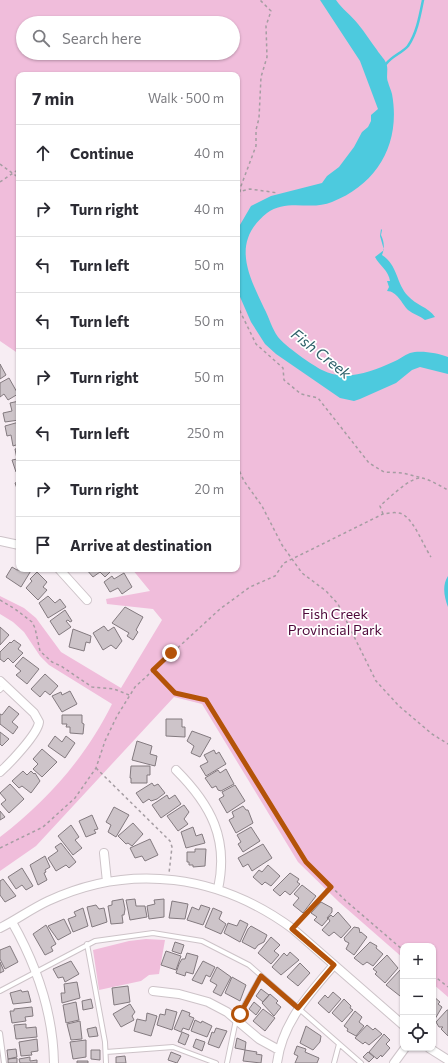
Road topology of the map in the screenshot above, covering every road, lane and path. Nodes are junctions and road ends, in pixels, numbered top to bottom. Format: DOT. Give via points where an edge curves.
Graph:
graph roads {
  1 [pos="260,0"];
  2 [pos="0,164"];
  3 [pos="16,170"];
  4 [pos="11,173"];
  5 [pos="16,176"];
  6 [pos="0,182"];
  7 [pos="240,191"];
  8 [pos="278,193"];
  9 [pos="240,311"];
  10 [pos="240,472"];
  11 [pos="422,478"];
  12 [pos="448,490"];
  13 [pos="382,514"];
  14 [pos="0,541"];
  15 [pos="16,544"];
  16 [pos="431,557"];
  17 [pos="291,558"];
  18 [pos="63,572"];
  19 [pos="0,600"];
  20 [pos="87,600"];
  21 [pos="153,670"];
  22 [pos="2,686"];
  23 [pos="129,695"];
  24 [pos="448,744"];
  25 [pos="96,768"];
  26 [pos="176,770"];
  27 [pos="0,772"];
  28 [pos="0,848"];
  29 [pos="104,853"];
  30 [pos="168,879"];
  31 [pos="107,882"];
  32 [pos="331,887"];
  33 [pos="218,889"];
  34 [pos="12,922"];
  35 [pos="0,928"];
  36 [pos="292,929"];
  37 [pos="87,944"];
  38 [pos="400,947"];
  39 [pos="334,965"];
  40 [pos="37,971"];
  41 [pos="261,976"];
  42 [pos="436,977"];
  43 [pos="448,987"];
  44 [pos="0,991"];
  45 [pos="153,991"];
  46 [pos="298,1008"];
  47 [pos="236,1020"];
  48 [pos="400,1022"];
  49 [pos="0,1034"];
  50 [pos="339,1044"];
  51 [pos="279,1050"];
  52 [pos="403,1051"];
  53 [pos="434,1051"];
  54 [pos="106,1052"];
  55 [pos="448,1060"];
  56 [pos="4,1063"];
  57 [pos="54,1063"];
  58 [pos="106,1063"];
  59 [pos="216,1063"];
  60 [pos="226,1063"];
  61 [pos="277,1063"];
  62 [pos="334,1063"];
  63 [pos="361,1063"];
  64 [pos="394,1063"];
  1 -- 7 [label="path" via="271,12 266,26 267,57 261,77 256,146"];
  2 -- 4 [label="path"];
  3 -- 4 [label="path"];
  4 -- 5 [label="path"];
  4 -- 6 [label="path"];
  7 -- 8 [label="path" via="250,189"];
  9 -- 11 [label="path" via="256,344 283,368 284,380 301,394 320,400 369,463 381,471"];
  10 -- 17 [label="path"];
  11 -- 12 [label="path"];
  11 -- 13 [label="path" via="406,484 380,506"];
  13 -- 16 [label="path" via="393,512 403,515 412,524"];
  13 -- 17 [label="path"];
  14 -- 15 [label="street"];
  17 -- 21 [label="path" via="275,576 250,587 220,609"];
  17 -- 24 [label="path" via="302,573 326,591 338,604 376,681 383,690 415,720"];
  18 -- 20 [label="street"];
  19 -- 23 [label="path" via="32,622 40,651 52,662 92,687 114,689"];
  21 -- 23 [label="path"];
  21 -- 32 [label="path" via="175,693 206,700 306,862"];
  22 -- 27 [label="street" via="34,713 39,725 11,762"];
  23 -- 25 [label="path" via="105,741"];
  25 -- 28 [label="path" via="75,798 48,822"];
  25 -- 30 [label="path" via="170,841 172,851"];
  26 -- 33 [label="street" via="200,798 218,831 222,855"];
  29 -- 31 [label="street"];
  30 -- 31 [label="street"];
  30 -- 33 [label="street"];
  31 -- 34 [label="street" via="75,890 47,901"];
  32 -- 36 [label="path"];
  32 -- 38 [label="path"];
  33 -- 36 [label="street" via="262,909"];
  34 -- 35 [label="street"];
  34 -- 40 [label="street"];
  36 -- 39 [label="street"];
  37 -- 40 [label="lane"];
  37 -- 41 [label="lane" via="116,938 160,934 202,941 241,959"];
  37 -- 54 [label="lane"];
  39 -- 46 [label="street"];
  39 -- 48 [label="street"];
  40 -- 44 [label="lane"];
  40 -- 57 [label="street" via="49,1013"];
  41 -- 46 [label="lane"];
  41 -- 47 [label="lane"];
  42 -- 43 [label="path"];
  45 -- 47 [label="street" via="201,1000"];
  46 -- 50 [label="lane"];
  46 -- 51 [label="street" via="289,1023"];
  47 -- 51 [label="street" via="252,1034"];
  47 -- 60 [label="lane"];
  49 -- 56 [label="lane"];
  50 -- 62 [label="lane"];
  50 -- 63 [label="lane"];
  51 -- 61 [label="street"];
  52 -- 64 [label="street"];
  53 -- 55 [label="street"];
  54 -- 58 [label="lane"];
  54 -- 59 [label="lane" via="173,1047"];
}
